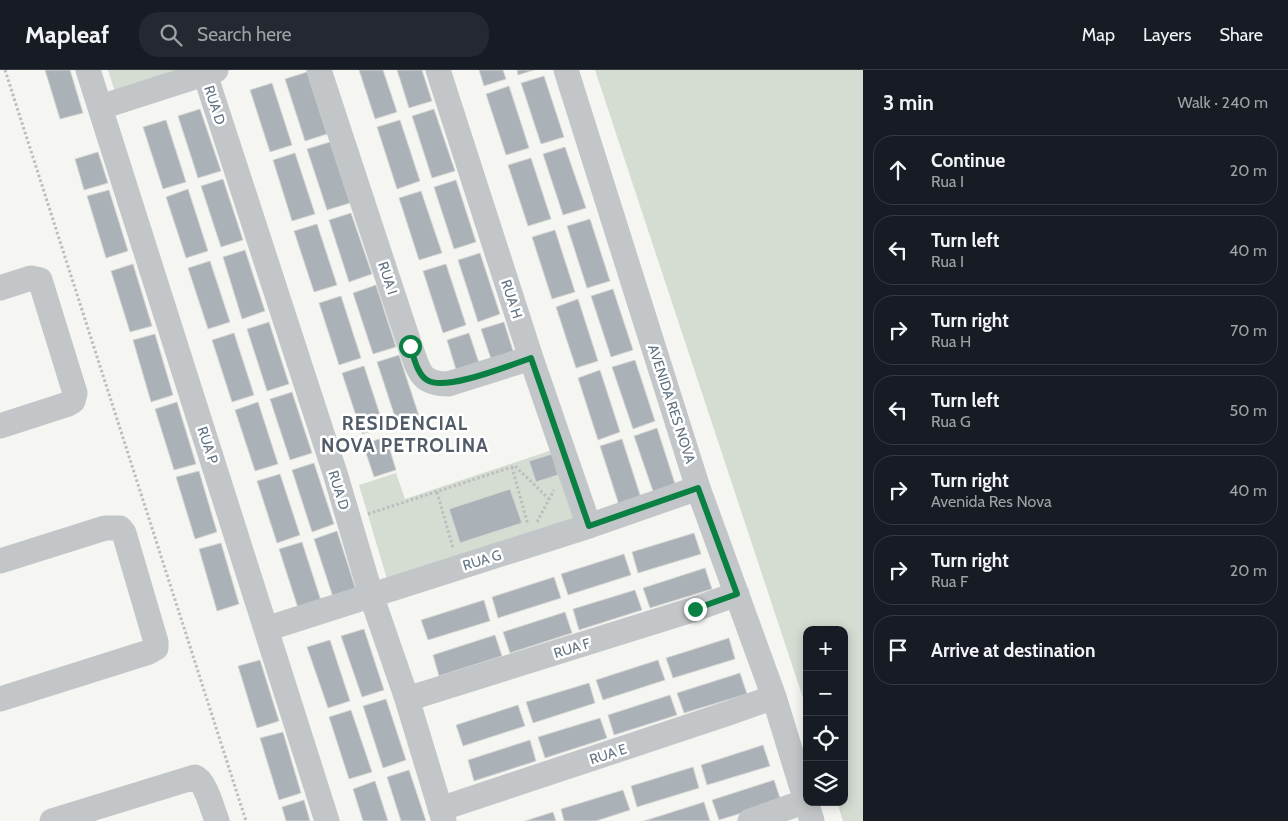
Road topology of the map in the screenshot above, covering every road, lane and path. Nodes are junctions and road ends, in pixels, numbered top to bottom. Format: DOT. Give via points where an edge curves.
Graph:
graph roads {
  1 [pos="5,70"];
  2 [pos="88,70"];
  3 [pos="319,70"];
  4 [pos="438,70"];
  5 [pos="566,70"];
  6 [pos="211,72"];
  7 [pos="100,107"];
  8 [pos="0,288"];
  9 [pos="531,358"];
  10 [pos="0,426"];
  11 [pos="568,465"];
  12 [pos="512,467"];
  13 [pos="698,488"];
  14 [pos="437,492"];
  15 [pos="549,499"];
  16 [pos="349,520"];
  17 [pos="589,526"];
  18 [pos="537,538"];
  19 [pos="457,551"];
  20 [pos="0,561"];
  21 [pos="737,594"];
  22 [pos="371,595"];
  23 [pos="266,629"];
  24 [pos="774,696"];
  25 [pos="0,699"];
  26 [pos="407,699"];
  27 [pos="809,811"];
  28 [pos="442,815"];
  29 [pos="52,821"];
  30 [pos="217,821"];
  31 [pos="246,821"];
  32 [pos="327,821"];
  33 [pos="750,821"];
  1 -- 31 [label="path"];
  2 -- 7 [label="street, RUA P"];
  3 -- 9 [label="street, RUA I" via="422,376 434,383 448,384"];
  4 -- 9 [label="street, RUA H"];
  5 -- 13 [label="street, AVENIDA RES NOVA"];
  6 -- 7 [label="street"];
  6 -- 16 [label="street, RUA D"];
  7 -- 23 [label="street, RUA P"];
  8 -- 10 [label="street" via="31,278 40,280 75,395 73,401 63,406"];
  9 -- 11 [label="street, RUA H"];
  11 -- 15 [label="path"];
  11 -- 17 [label="street, RUA H"];
  12 -- 14 [label="path"];
  12 -- 15 [label="path" via="517,466"];
  12 -- 18 [label="path"];
  13 -- 17 [label="street, RUA G"];
  13 -- 21 [label="street, AVENIDA RES NOVA"];
  14 -- 16 [label="path"];
  14 -- 19 [label="path"];
  15 -- 18 [label="path"];
  16 -- 22 [label="street, RUA D"];
  17 -- 18 [label="street, RUA G"];
  18 -- 22 [label="street, RUA G"];
  20 -- 25 [label="street" via="105,528 120,528 156,637 156,646 149,652"];
  21 -- 24 [label="street, AVENIDA RES NOVA"];
  21 -- 26 [label="street, RUA F"];
  22 -- 23 [label="street, RUA G"];
  22 -- 26 [label="street, RUA D"];
  23 -- 32 [label="street, RUA P"];
  24 -- 27 [label="street, AVENIDA RES NOVA"];
  24 -- 28 [label="street, RUA E"];
  26 -- 28 [label="street, RUA D"];
  27 -- 33 [label="street"];
  29 -- 30 [label="street" via="195,777 202,784"];
}
